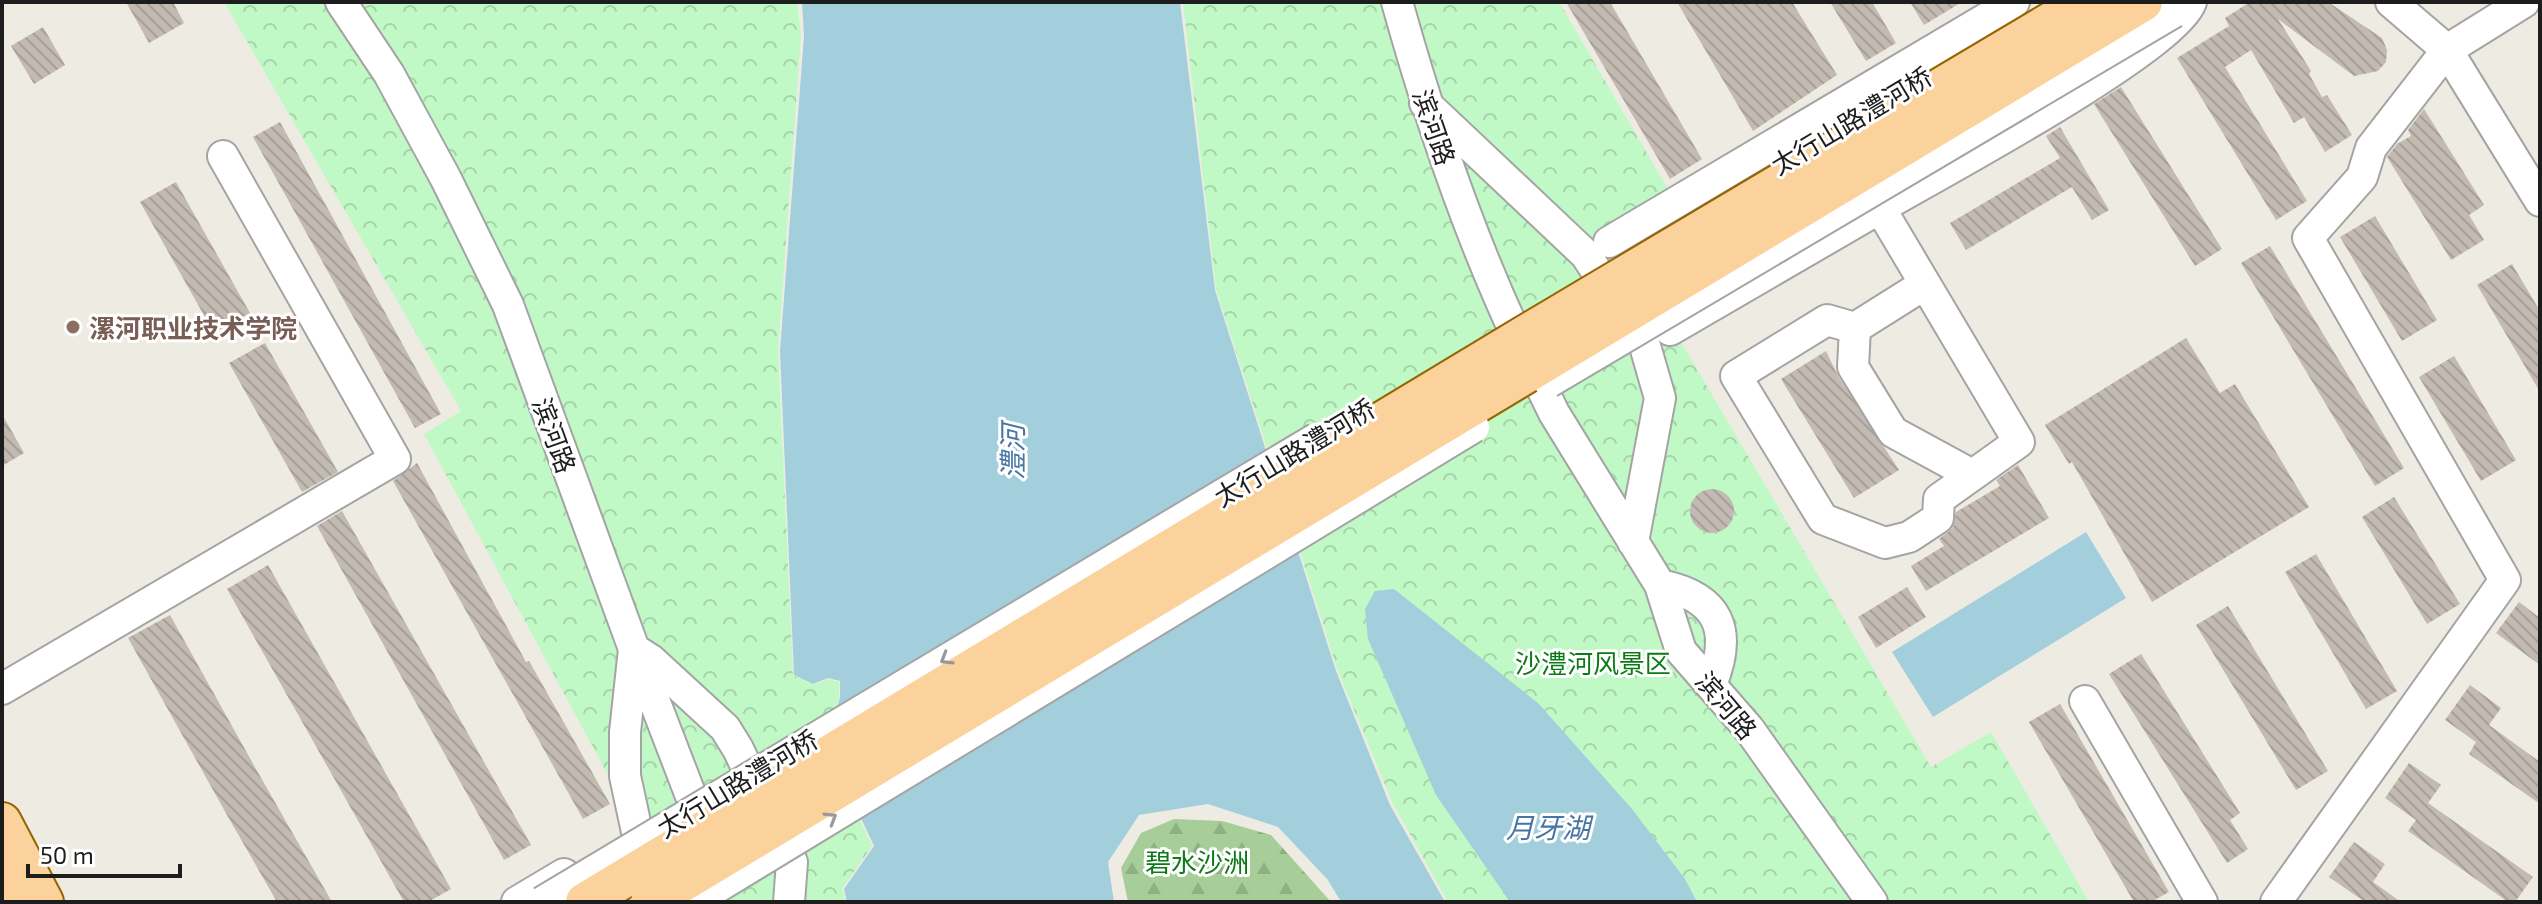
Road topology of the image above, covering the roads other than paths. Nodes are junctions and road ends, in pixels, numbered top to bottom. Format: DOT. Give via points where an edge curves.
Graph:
graph roads {
  1 [pos="341,2"];
  2 [pos="1397,2"];
  3 [pos="2014,2"];
  4 [pos="2047,2"];
  5 [pos="2084,2"];
  6 [pos="2391,2"];
  7 [pos="2524,2"];
  8 [pos="2171,4"];
  9 [pos="2447,50"];
  10 [pos="1425,103"];
  11 [pos="223,156"];
  12 [pos="2540,201"];
  13 [pos="1880,208"];
  14 [pos="1609,242"];
  15 [pos="1925,284"];
  16 [pos="1855,328"];
  17 [pos="1670,330"];
  18 [pos="1526,355"];
  19 [pos="1972,475"];
  20 [pos="1633,542"];
  21 [pos="1660,585"];
  22 [pos="634,649"];
  23 [pos="1711,685"];
  24 [pos="2,689"];
  25 [pos="2085,701"];
  26 [pos="2,822"];
  27 [pos="638,835"];
  28 [pos="714,857"];
  29 [pos="2,881"];
  30 [pos="13,902"];
  31 [pos="44,902"];
  32 [pos="517,902"];
  33 [pos="542,902"];
  34 [pos="585,902"];
  35 [pos="651,902"];
  36 [pos="693,902"];
  37 [pos="789,902"];
  38 [pos="1872,902"];
  39 [pos="2202,902"];
  40 [pos="2276,902"];
  1 -- 22 [label="street, 滨河路" via="389,74 508,305"];
  2 -- 10 [label="street, 滨河路"];
  3 -- 14 [label="street"];
  4 -- 18 [label="street, 太行山路澧河桥"];
  5 -- 18 [label="main road, 太行山路澧河桥, bridge"];
  6 -- 9 [label="street"];
  7 -- 9 [label="street"];
  8 -- 13 [label="street" via="2157,40 2076,94"];
  8 -- 18 [label="main road, 太行山路澧河桥, bridge"];
  9 -- 12 [label="street"];
  9 -- 40 [label="street" via="2371,148 2362,177 2308,238 2505,580"];
  10 -- 18 [label="street, 滨河路" via="1491,282"];
  10 -- 20 [label="street" via="1586,255 1645,346 1660,398"];
  11 -- 24 [label="street" via="395,459"];
  13 -- 15 [label="street"];
  13 -- 17 [label="street"];
  15 -- 16 [label="street"];
  15 -- 19 [label="street" via="2019,442"];
  16 -- 19 [label="street" via="1853,367 1893,432"];
  16 -- 19 [label="street" via="1827,320 1736,376 1823,519 1885,543 1909,537 1938,518 1939,499"];
  18 -- 20 [label="street, 滨河路"];
  18 -- 28 [label="main road, 太行山路澧河桥, bridge"];
  18 -- 28 [label="street, 太行山路澧河桥, one-way, bridge"];
  20 -- 21 [label="street, 滨河路"];
  21 -- 23 [label="street, 滨河路" via="1681,651"];
  21 -- 23 [label="street" via="1688,591 1721,627 1722,657"];
  22 -- 27 [label="street, 滨河路" via="625,776"];
  22 -- 28 [label="street"];
  22 -- 37 [label="street" via="725,728 738,749 792,862"];
  23 -- 38 [label="street, 滨河路" via="1749,729"];
  25 -- 39 [label="street"];
  26 -- 31 [label="main road"];
  27 -- 28 [label="street, 太行山路澧河桥, bridge"];
  27 -- 32 [label="street"];
  27 -- 33 [label="street, 太行山路澧河桥, bridge"];
  27 -- 35 [label="street, 滨河路"];
  28 -- 34 [label="main road, 太行山路澧河桥, bridge"];
  28 -- 35 [label="main road, 太行山路澧河桥, bridge"];
  28 -- 36 [label="street, 太行山路澧河桥, bridge"];
  29 -- 30 [label="main road"];
}
